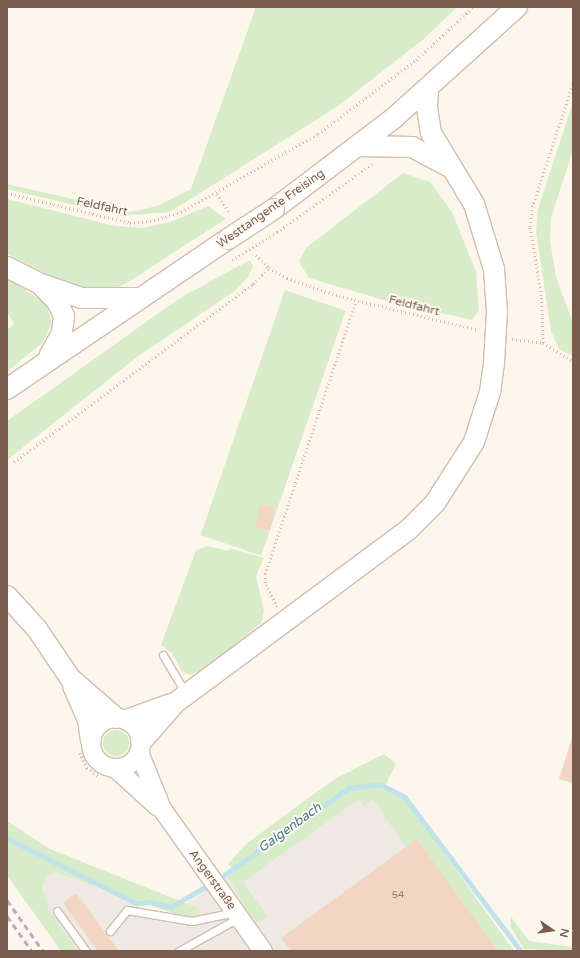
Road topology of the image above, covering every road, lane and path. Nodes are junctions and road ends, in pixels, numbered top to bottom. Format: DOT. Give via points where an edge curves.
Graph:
graph roads {
  1 [pos="473,7"];
  2 [pos="517,7"];
  3 [pos="573,83"];
  4 [pos="428,90"];
  5 [pos="359,146"];
  6 [pos="375,163"];
  7 [pos="451,167"];
  8 [pos="7,193"];
  9 [pos="218,194"];
  10 [pos="229,212"];
  11 [pos="256,255"];
  12 [pos="232,260"];
  13 [pos="7,267"];
  14 [pos="269,268"];
  15 [pos="41,284"];
  16 [pos="138,298"];
  17 [pos="356,301"];
  18 [pos="487,330"];
  19 [pos="543,343"];
  20 [pos="47,360"];
  21 [pos="573,361"];
  22 [pos="7,389"];
  23 [pos="14,462"];
  24 [pos="7,596"];
  25 [pos="286,620"];
  26 [pos="163,655"];
  27 [pos="70,678"];
  28 [pos="180,698"];
  29 [pos="121,719"];
  30 [pos="91,740"];
  31 [pos="140,747"];
  32 [pos="115,768"];
  33 [pos="162,810"];
  34 [pos="57,911"];
  35 [pos="234,911"];
  36 [pos="110,931"];
  37 [pos="86,951"];
  38 [pos="179,951"];
  39 [pos="263,951"];
  1 -- 9 [label="path, Feldfahrt" via="371,95 318,134"];
  2 -- 4 [label="main road, Westtangente Freising"];
  3 -- 19 [label="path" via="532,207 530,227 541,296"];
  4 -- 5 [label="main road, Westtangente Freising"];
  4 -- 7 [label="main road" via="427,108 432,134"];
  5 -- 7 [label="main road" via="412,147"];
  5 -- 16 [label="main road, Westtangente Freising, bridge" via="274,209"];
  6 -- 12 [label="path, bridge"];
  7 -- 18 [label="main road" via="474,204 494,269"];
  8 -- 9 [label="path, Feldfahrt" via="130,223 160,219"];
  9 -- 10 [label="path"];
  11 -- 14 [label="path, Feldfahrt"];
  13 -- 15 [label="main road"];
  14 -- 17 [label="path, Feldfahrt"];
  14 -- 23 [label="path" via="254,284"];
  15 -- 16 [label="main road" via="82,298"];
  15 -- 20 [label="main road" via="57,301 64,316 58,342"];
  16 -- 20 [label="main road, Westtangente Freising"];
  17 -- 18 [label="path, Feldfahrt"];
  17 -- 25 [label="path" via="265,574 271,598"];
  18 -- 19 [label="path, Feldfahrt"];
  18 -- 25 [label="main road" via="490,392 474,442 435,503 385,550"];
  19 -- 21 [label="path, Feldfahrt"];
  20 -- 22 [label="main road, Westtangente Freising"];
  24 -- 27 [label="main road" via="37,629"];
  25 -- 28 [label="main road"];
  26 -- 28 [label="lane"];
  27 -- 29 [label="main road"];
  27 -- 30 [label="main road" via="88,719"];
  28 -- 29 [label="main road"];
  28 -- 31 [label="main road"];
  29 -- 30 [label="street" via="102,722"];
  29 -- 31 [label="street" via="137,730"];
  30 -- 32 [label="street" via="97,759"];
  31 -- 32 [label="street" via="129,764"];
  31 -- 33 [label="street, Angerstraße"];
  32 -- 33 [label="street, Angerstraße"];
  33 -- 35 [label="street, Angerstraße"];
  34 -- 37 [label="lane"];
  35 -- 36 [label="lane" via="192,921 127,910"];
  35 -- 38 [label="lane"];
  35 -- 39 [label="street, Angerstraße"];
}
